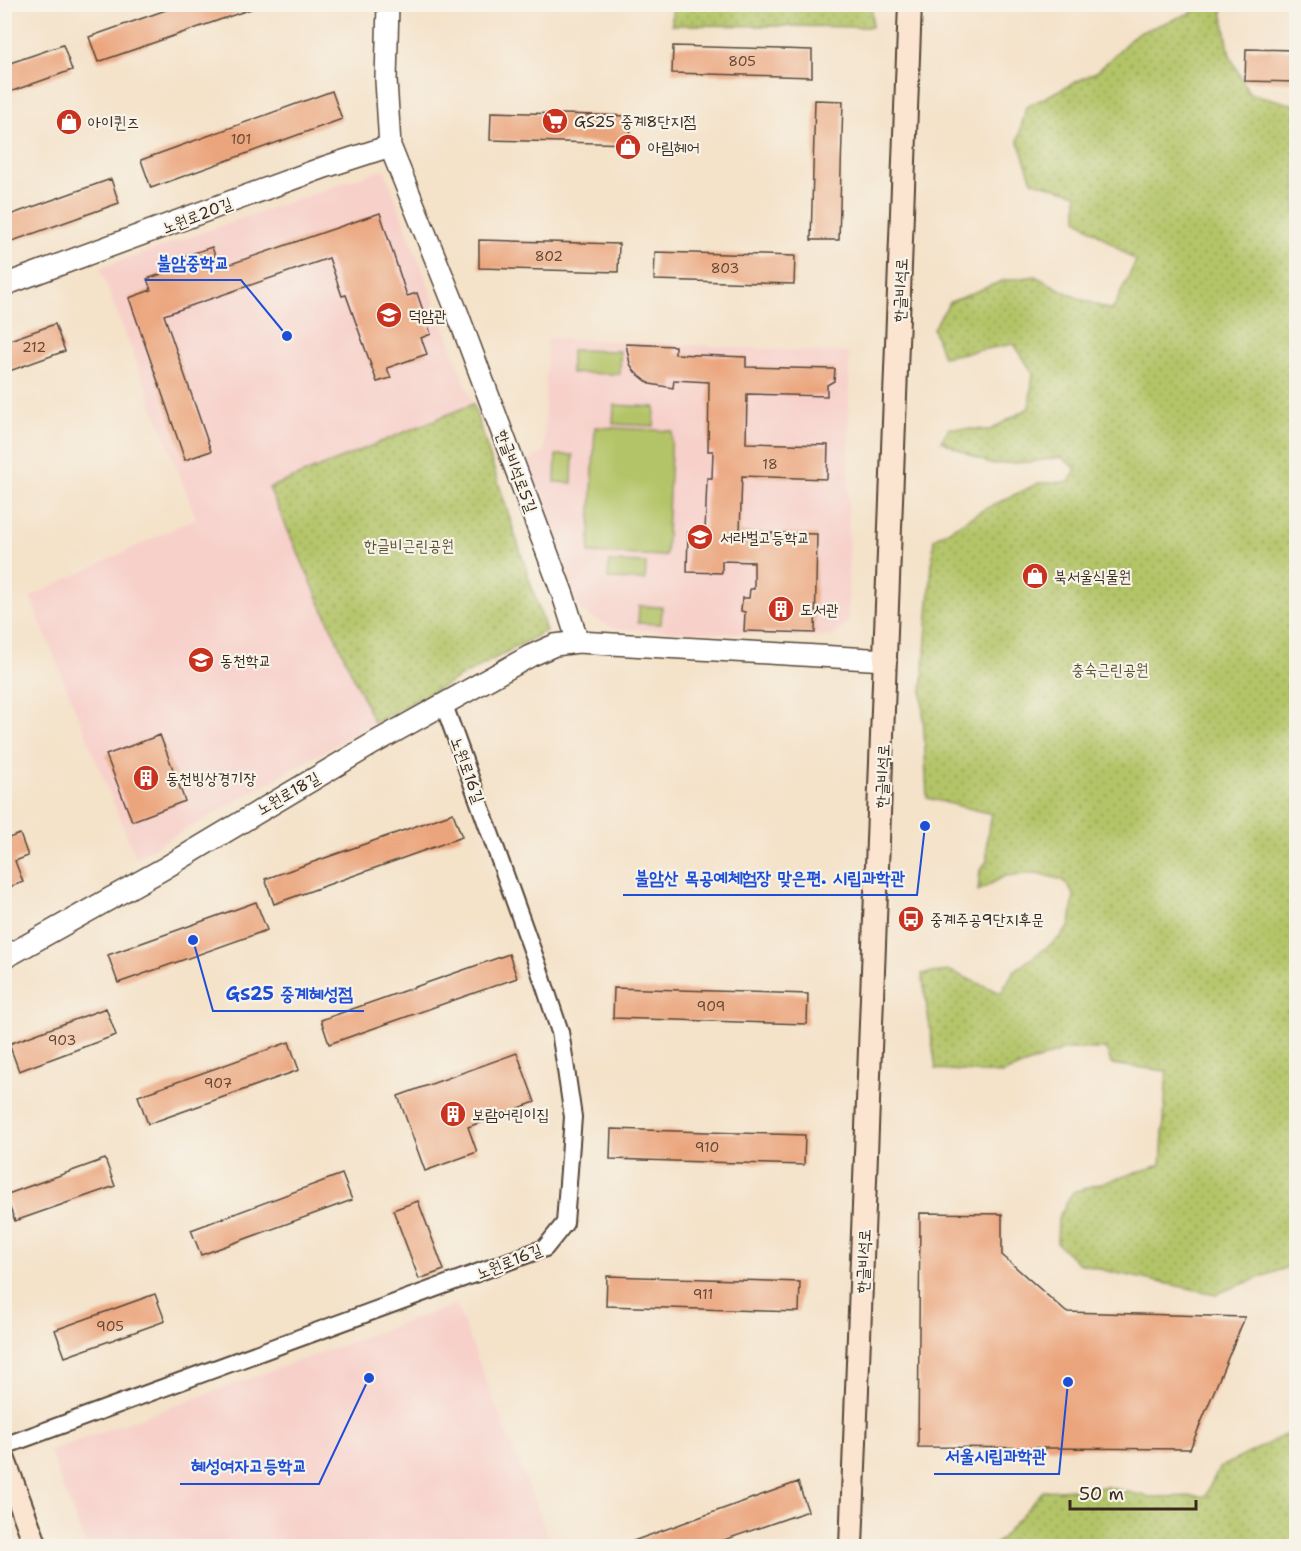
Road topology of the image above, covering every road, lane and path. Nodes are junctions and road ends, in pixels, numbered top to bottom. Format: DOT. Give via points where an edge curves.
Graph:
graph roads {
  1 [pos="388,4"];
  2 [pos="910,4"];
  3 [pos="390,146"];
  4 [pos="4,285"];
  5 [pos="578,642"];
  6 [pos="886,660"];
  7 [pos="444,705"];
  8 [pos="4,958"];
  9 [pos="4,1446"];
  10 [pos="4,1460"];
  11 [pos="36,1546"];
  12 [pos="851,1546"];
  1 -- 3 [label="street, 한글비석로5길" via="386,80"];
  2 -- 6 [label="main road, 한글비석로"];
  3 -- 4 [label="street, 노원로20길"];
  3 -- 5 [label="street, 한글비석로5길" via="465,334"];
  5 -- 6 [label="street"];
  5 -- 7 [label="street, 노원로18길" via="555,645 530,656"];
  6 -- 12 [label="main road, 한글비석로"];
  7 -- 8 [label="street, 노원로18길"];
  7 -- 9 [label="street, 노원로16길" via="560,1032 573,1117 565,1223 545,1248"];
  10 -- 11 [label="main road"];
}
